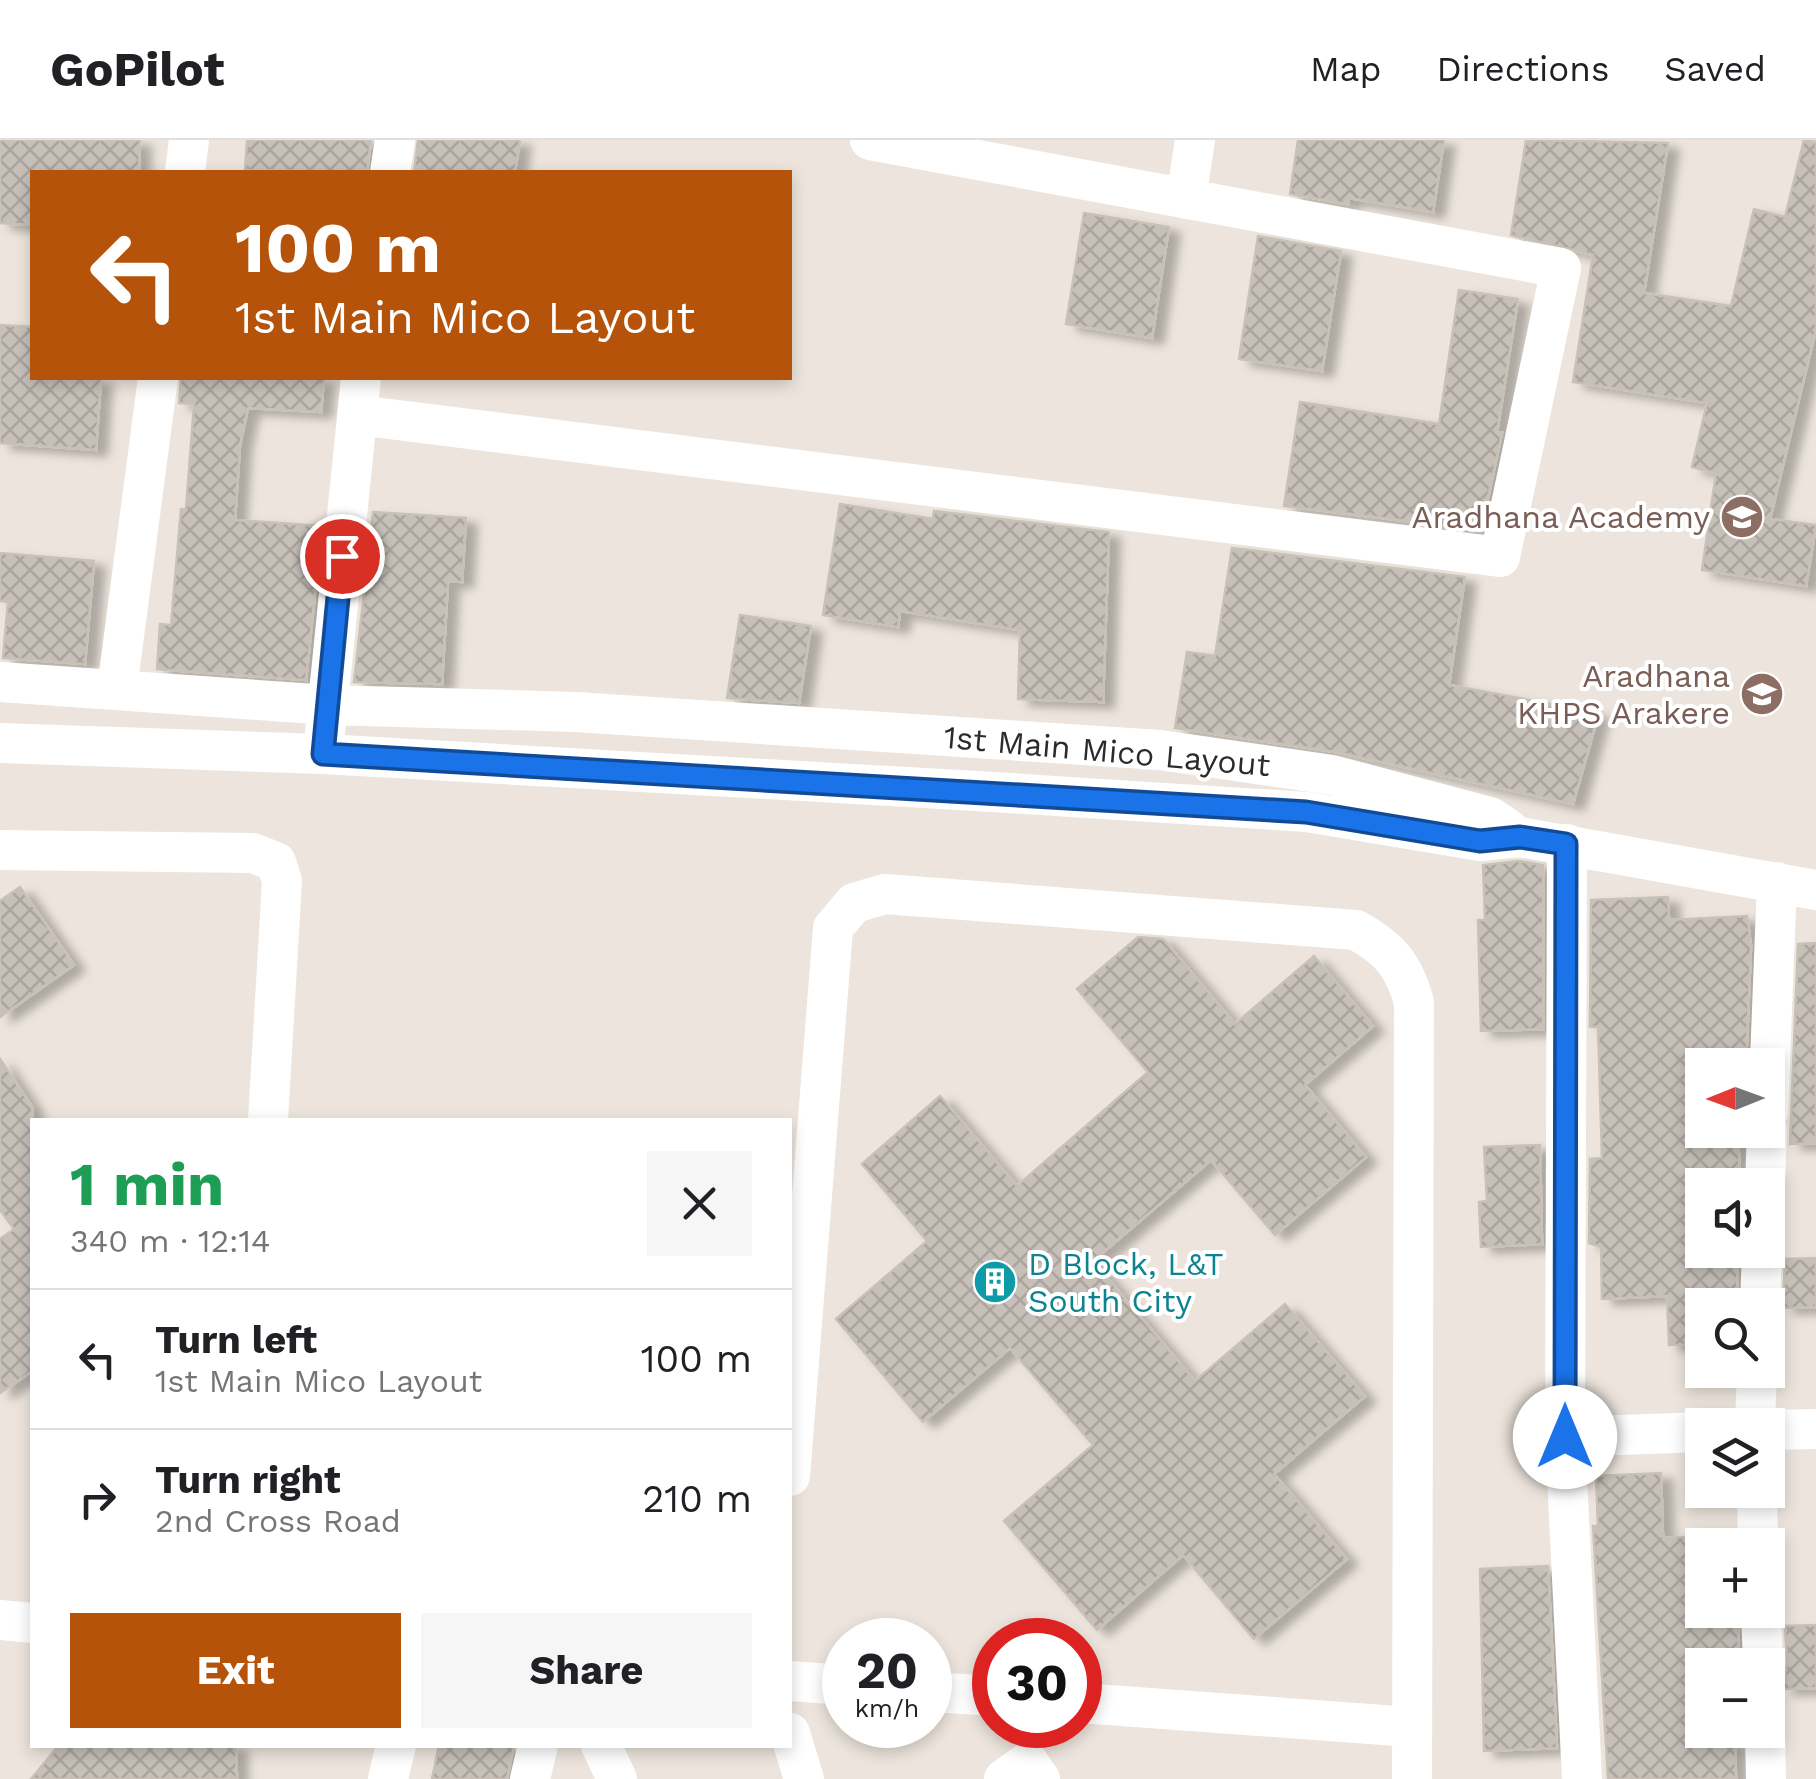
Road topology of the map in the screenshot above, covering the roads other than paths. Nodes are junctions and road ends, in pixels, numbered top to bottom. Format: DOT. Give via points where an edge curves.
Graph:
graph roads {
  1 [pos="190,140"];
  2 [pos="395,140"];
  3 [pos="870,140"];
  4 [pos="1195,140"];
  5 [pos="185,170"];
  6 [pos="390,170"];
  7 [pos="1186,199"];
  8 [pos="158,380"];
  9 [pos="359,396"];
  10 [pos="0,682"];
  11 [pos="117,689"];
  12 [pos="328,706"];
  13 [pos="0,743"];
  14 [pos="323,754"];
  15 [pos="1520,837"];
  16 [pos="1566,844"];
  17 [pos="0,850"];
  18 [pos="1777,882"];
  19 [pos="1816,890"];
  20 [pos="1771,1048"];
  21 [pos="268,1118"];
  22 [pos="1816,1429"];
  23 [pos="1785,1430"];
  24 [pos="1685,1433"];
  25 [pos="1565,1437"];
  26 [pos="792,1451"];
  27 [pos="0,1620"];
  28 [pos="30,1623"];
  29 [pos="792,1681"];
  30 [pos="822,1683"];
  31 [pos="1102,1705"];
  32 [pos="1411,1727"];
  33 [pos="792,1740"];
  34 [pos="395,1748"];
  35 [pos="537,1748"];
  36 [pos="602,1748"];
  37 [pos="1765,1748"];
  38 [pos="388,1779"];
  39 [pos="530,1779"];
  40 [pos="618,1779"];
  41 [pos="804,1779"];
  42 [pos="1004,1779"];
  43 [pos="1040,1779"];
  44 [pos="1412,1779"];
  45 [pos="1582,1779"];
  46 [pos="1766,1779"];
  1 -- 5 [label="street"];
  2 -- 6 [label="street"];
  3 -- 7 [label="street"];
  4 -- 7 [label="street"];
  7 -- 9 [label="street" via="1560,268 1500,557"];
  8 -- 11 [label="street"];
  9 -- 12 [label="street"];
  10 -- 11 [label="street, 1st Main Mico Layout"];
  11 -- 12 [label="street, 1st Main Mico Layout"];
  12 -- 14 [label="street"];
  12 -- 15 [label="street, 1st Main Mico Layout" via="576,712 1160,750 1332,775 1490,817"];
  13 -- 14 [label="street, 1st Main Mico Layout"];
  14 -- 15 [label="street, 1st Main Mico Layout" via="1306,812 1480,841"];
  15 -- 16 [label="street"];
  16 -- 18 [label="street"];
  16 -- 25 [label="street"];
  17 -- 21 [label="street" via="253,853 276,862 282,881"];
  18 -- 19 [label="street"];
  18 -- 20 [label="street"];
  22 -- 23 [label="street"];
  24 -- 25 [label="street"];
  25 -- 45 [label="street"];
  26 -- 32 [label="street" via="833,928 854,903 886,894 1356,930 1404,966 1414,1002"];
  27 -- 28 [label="street"];
  29 -- 30 [label="street"];
  31 -- 32 [label="street"];
  32 -- 44 [label="street"];
  33 -- 41 [label="street"];
  34 -- 38 [label="street"];
  35 -- 39 [label="street"];
  36 -- 40 [label="street"];
  37 -- 46 [label="street"];
  42 -- 43 [label="street" via="1028,1762"];
}
